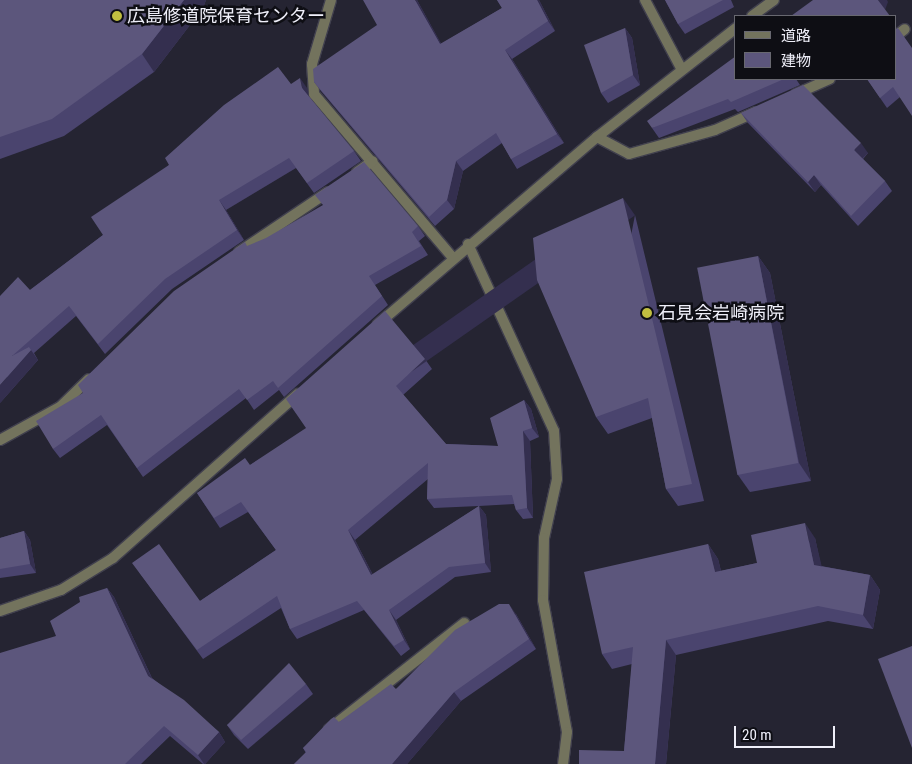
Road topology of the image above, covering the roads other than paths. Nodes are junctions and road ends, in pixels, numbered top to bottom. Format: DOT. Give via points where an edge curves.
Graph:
graph roads {
  1 [pos="331,0"];
  2 [pos="645,0"];
  3 [pos="774,0"];
  4 [pos="753,15"];
  5 [pos="734,29"];
  6 [pos="905,29"];
  7 [pos="897,35"];
  8 [pos="681,68"];
  9 [pos="828,80"];
  10 [pos="786,98"];
  11 [pos="768,106"];
  12 [pos="598,137"];
  13 [pos="372,161"];
  14 [pos="468,244"];
  15 [pos="453,258"];
  16 [pos="225,262"];
  17 [pos="371,330"];
  18 [pos="101,368"];
  19 [pos="305,388"];
  20 [pos="0,440"];
  21 [pos="0,612"];
  22 [pos="464,623"];
  23 [pos="321,737"];
  24 [pos="563,764"];
  1 -- 13 [label="street" via="312,64 314,94"];
  2 -- 8 [label="street"];
  3 -- 4 [label="street"];
  5 -- 8 [label="street"];
  6 -- 7 [label="street"];
  8 -- 12 [label="street"];
  9 -- 10 [label="street"];
  11 -- 12 [label="street" via="715,130 629,154"];
  12 -- 14 [label="street"];
  13 -- 15 [label="street"];
  13 -- 16 [label="street"];
  14 -- 15 [label="street"];
  14 -- 24 [label="street" via="554,431 557,479 544,538 544,600 567,732"];
  15 -- 17 [label="street"];
  18 -- 20 [label="street" via="60,407"];
  19 -- 21 [label="street" via="113,558 61,590"];
  22 -- 23 [label="street"];
}
